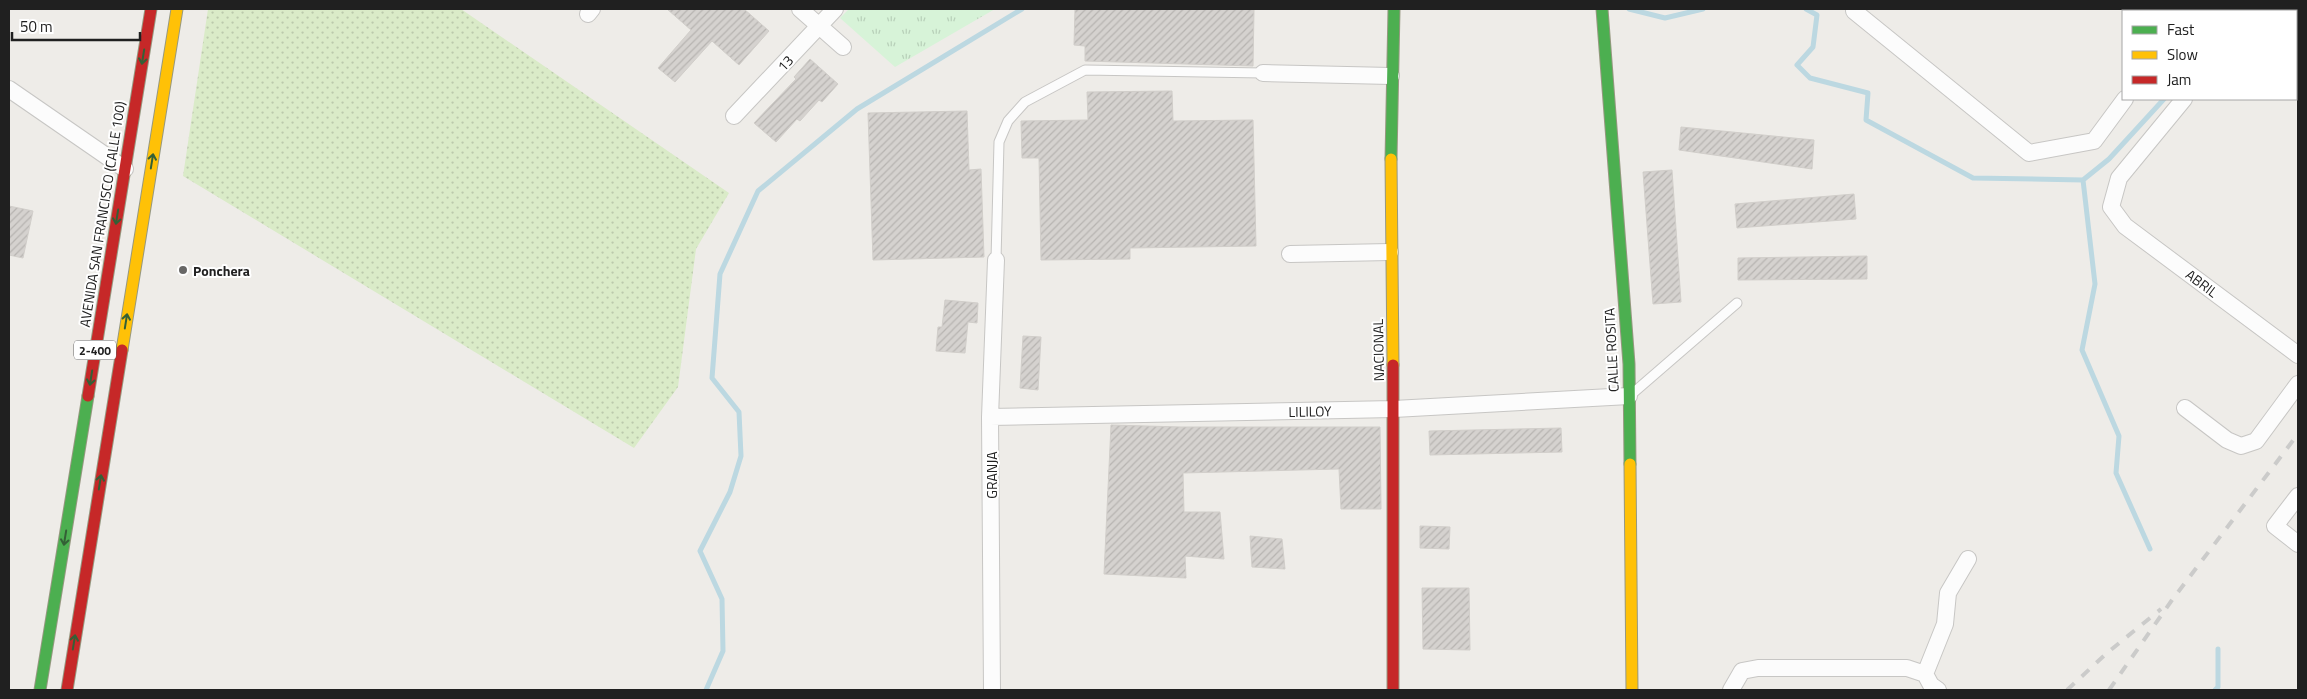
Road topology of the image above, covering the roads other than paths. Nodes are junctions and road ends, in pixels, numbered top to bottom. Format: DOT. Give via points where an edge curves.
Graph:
graph roads {
  1 [pos="150,9"];
  2 [pos="177,9"];
  3 [pos="800,9"];
  4 [pos="835,9"];
  5 [pos="1394,9"];
  6 [pos="1855,10"];
  7 [pos="1602,11"];
  8 [pos="819,26"];
  9 [pos="843,48"];
  10 [pos="1263,73"];
  11 [pos="1391,76"];
  12 [pos="9,89"];
  13 [pos="2124,100"];
  14 [pos="2183,100"];
  15 [pos="734,116"];
  16 [pos="125,170"];
  17 [pos="1390,252"];
  18 [pos="1290,254"];
  19 [pos="996,260"];
  20 [pos="1737,303"];
  21 [pos="2298,355"];
  22 [pos="2298,384"];
  23 [pos="1629,396"];
  24 [pos="2185,408"];
  25 [pos="1394,409"];
  26 [pos="990,417"];
  27 [pos="2298,496"];
  28 [pos="2298,544"];
  29 [pos="1968,559"];
  30 [pos="1925,674"];
  31 [pos="40,690"];
  32 [pos="67,690"];
  33 [pos="992,690"];
  34 [pos="1393,690"];
  35 [pos="1632,690"];
  36 [pos="1731,690"];
  37 [pos="1938,690"];
  1 -- 16 [label="main road, AVENIDA SAN FRANCISCO (CALLE 100) / 2-400, one-way"];
  32 -- 2 [label="main road, 2-400, one-way"];
  3 -- 8 [label="street"];
  4 -- 8 [label="street, 13"];
  5 -- 11 [label="main road, NACIONAL"];
  6 -- 13 [label="street" via="2029,154 2094,141"];
  7 -- 23 [label="main road, CALLE ROSITA"];
  8 -- 9 [label="street"];
  8 -- 15 [label="street, 13"];
  10 -- 11 [label="street"];
  10 -- 19 [label="lane" via="1085,70 1024,102 1008,121 999,142"];
  11 -- 17 [label="main road, NACIONAL"];
  12 -- 16 [label="street"];
  14 -- 21 [label="street, ABRIL" via="2119,178 2111,207 2125,226"];
  16 -- 31 [label="main road, AVENIDA SAN FRANCISCO (CALLE 100) / 2-400, one-way"];
  17 -- 18 [label="street"];
  17 -- 25 [label="main road, NACIONAL"];
  19 -- 26 [label="street, GRANJA"];
  20 -- 23 [label="lane"];
  22 -- 24 [label="street" via="2256,442 2241,446 2227,440"];
  23 -- 25 [label="street, LILILOY"];
  23 -- 35 [label="main road, CALLE ROSITA"];
  25 -- 26 [label="street, LILILOY"];
  25 -- 34 [label="main road, NACIONAL"];
  26 -- 33 [label="street, GRANJA"];
  27 -- 28 [label="street" via="2275,526"];
  29 -- 30 [label="street" via="1948,593 1945,624"];
  30 -- 36 [label="street" via="1907,668 1758,668 1742,671"];
  30 -- 37 [label="street"];
}
